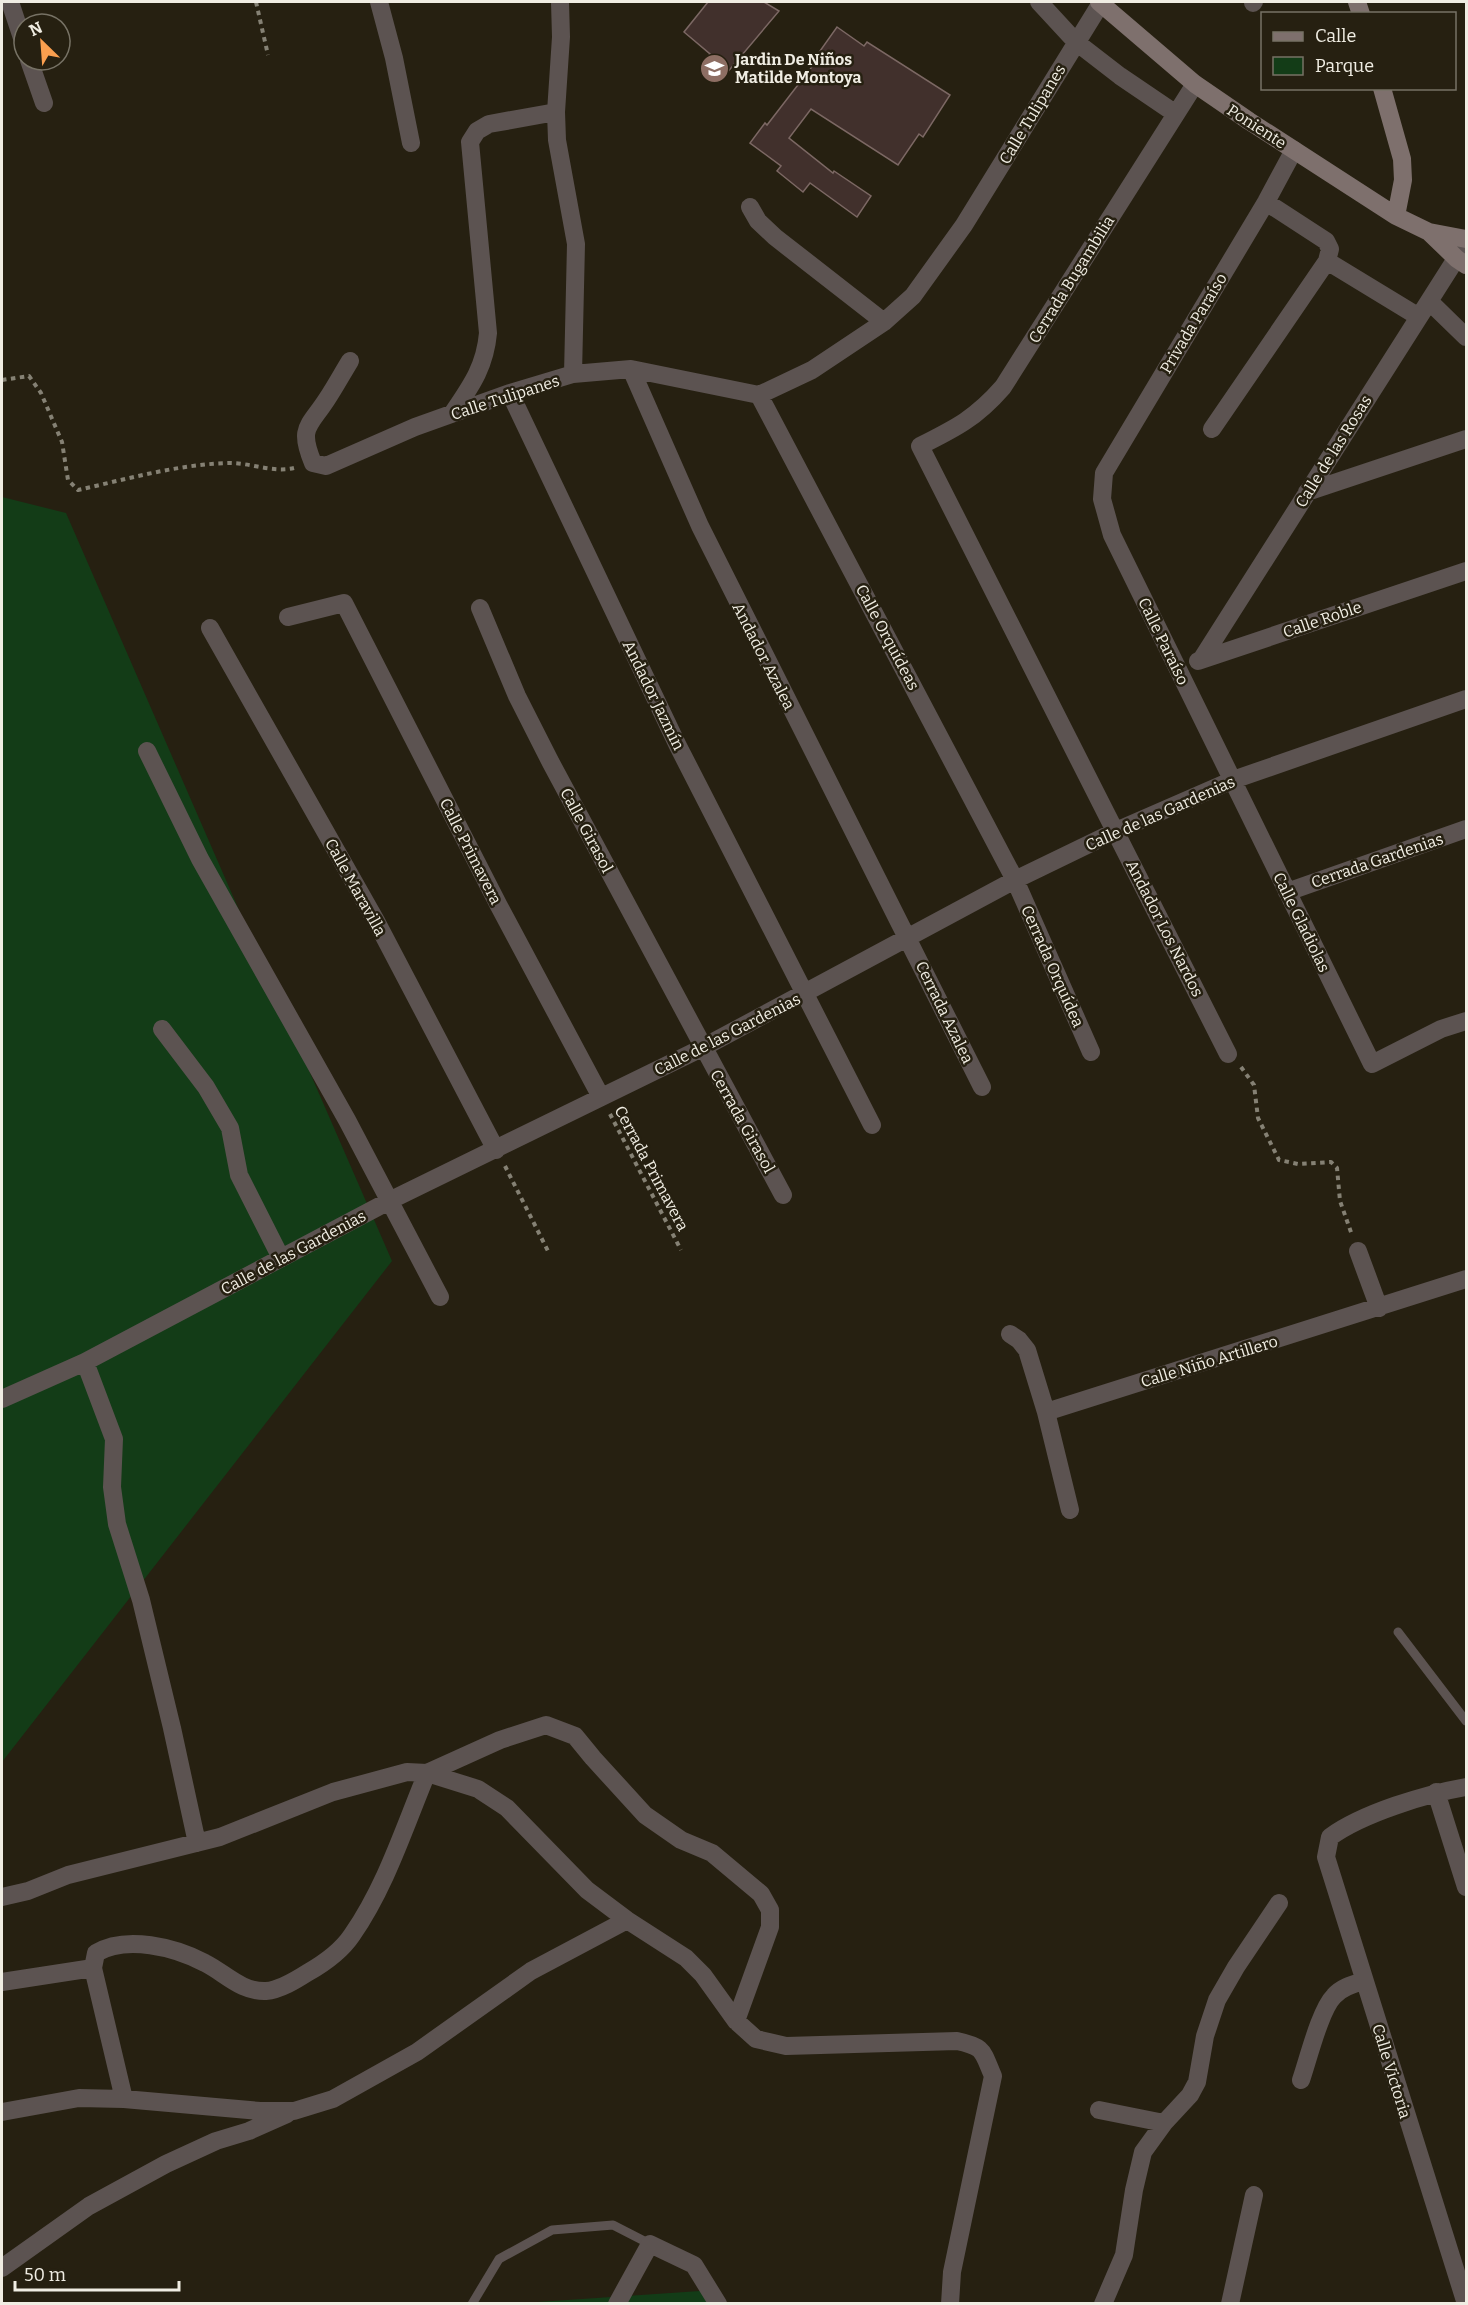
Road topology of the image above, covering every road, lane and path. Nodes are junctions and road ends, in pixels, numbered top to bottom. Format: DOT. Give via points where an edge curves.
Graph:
graph roads {
  1 [pos="256,2"];
  2 [pos="379,2"];
  3 [pos="560,2"];
  4 [pos="1039,2"];
  5 [pos="1100,2"];
  6 [pos="1076,42"];
  7 [pos="268,55"];
  8 [pos="33,72"];
  9 [pos="1195,84"];
  10 [pos="1383,90"];
  11 [pos="44,103"];
  12 [pos="556,112"];
  13 [pos="1176,114"];
  14 [pos="411,143"];
  15 [pos="1294,150"];
  16 [pos="1266,202"];
  17 [pos="750,207"];
  18 [pos="1396,216"];
  19 [pos="1429,232"];
  20 [pos="1467,241"];
  21 [pos="1328,255"];
  22 [pos="1462,262"];
  23 [pos="1430,302"];
  24 [pos="1419,317"];
  25 [pos="884,322"];
  26 [pos="1467,337"];
  27 [pos="350,361"];
  28 [pos="631,369"];
  29 [pos="573,374"];
  30 [pos="2,380"];
  31 [pos="510,393"];
  32 [pos="759,395"];
  33 [pos="452,414"];
  34 [pos="1212,429"];
  35 [pos="1467,439"];
  36 [pos="920,446"];
  37 [pos="313,463"];
  38 [pos="1307,492"];
  39 [pos="1102,499"];
  40 [pos="1467,571"];
  41 [pos="480,608"];
  42 [pos="288,617"];
  43 [pos="210,628"];
  44 [pos="1201,660"];
  45 [pos="1178,668"];
  46 [pos="1467,699"];
  47 [pos="147,751"];
  48 [pos="1233,780"];
  49 [pos="1467,829"];
  50 [pos="1116,831"];
  51 [pos="1015,880"];
  52 [pos="1287,892"];
  53 [pos="908,938"];
  54 [pos="804,994"];
  55 [pos="1467,1021"];
  56 [pos="162,1029"];
  57 [pos="702,1048"];
  58 [pos="1091,1052"];
  59 [pos="1228,1054"];
  60 [pos="982,1087"];
  61 [pos="601,1097"];
  62 [pos="872,1125"];
  63 [pos="496,1150"];
  64 [pos="783,1195"];
  65 [pos="390,1200"];
  66 [pos="681,1250"];
  67 [pos="548,1251"];
  68 [pos="1358,1251"];
  69 [pos="281,1258"];
  70 [pos="1467,1279"];
  71 [pos="440,1297"];
  72 [pos="1379,1308"];
  73 [pos="1010,1334"];
  74 [pos="86,1362"];
  75 [pos="2,1399"];
  76 [pos="1046,1412"];
  77 [pos="1070,1510"];
  78 [pos="1398,1632"];
  79 [pos="1467,1721"];
  80 [pos="427,1773"];
  81 [pos="1467,1787"];
  82 [pos="1436,1792"];
  83 [pos="197,1843"];
  84 [pos="1467,1887"];
  85 [pos="2,1897"];
  86 [pos="1279,1903"];
  87 [pos="627,1920"];
  88 [pos="93,1968"];
  89 [pos="1364,1980"];
  90 [pos="2,1982"];
  91 [pos="736,2021"];
  92 [pos="1301,2080"];
  93 [pos="124,2099"];
  94 [pos="1099,2110"];
  95 [pos="294,2111"];
  96 [pos="2,2112"];
  97 [pos="1164,2123"];
  98 [pos="1254,2195"];
  99 [pos="650,2244"];
  100 [pos="2,2268"];
  101 [pos="472,2304"];
  102 [pos="617,2304"];
  103 [pos="718,2304"];
  104 [pos="950,2304"];
  105 [pos="1103,2304"];
  106 [pos="1230,2304"];
  107 [pos="1466,2304"];
  1 -- 7 [label="path"];
  2 -- 14 [label="street"];
  3 -- 12 [label="street"];
  4 -- 6 [label="street"];
  5 -- 6 [label="street, Calle Tulipanes"];
  5 -- 9 [label="street, Poniente"];
  6 -- 13 [label="street"];
  6 -- 25 [label="street, Calle Tulipanes" via="964,225 913,296"];
  8 -- 11 [label="street"];
  9 -- 13 [label="street, Cerrada Bugambilia"];
  9 -- 15 [label="street, Poniente"];
  10 -- 18 [label="street" via="1402,159 1403,180"];
  12 -- 29 [label="street" via="557,140 576,244"];
  12 -- 33 [label="street" via="489,124 477,130 470,142 487,354 474,383"];
  13 -- 36 [label="street, Cerrada Bugambilia" via="1003,387 967,421"];
  15 -- 16 [label="street, Privada Paraíso"];
  15 -- 18 [label="street, Poniente"];
  16 -- 21 [label="street" via="1326,241"];
  16 -- 39 [label="street, Privada Paraíso" via="1104,473"];
  17 -- 25 [label="street" via="775,237"];
  18 -- 19 [label="street, Poniente"];
  19 -- 20 [label="street, Poniente"];
  19 -- 22 [label="street, Poniente"];
  20 -- 22 [label="street, Calle de las Rosas"];
  21 -- 24 [label="street"];
  21 -- 34 [label="street"];
  22 -- 23 [label="street, Calle de las Rosas"];
  23 -- 24 [label="street, Calle de las Rosas"];
  23 -- 26 [label="street"];
  24 -- 38 [label="street, Calle de las Rosas"];
  25 -- 32 [label="street" via="813,370"];
  27 -- 37 [label="street" via="310,421 305,435"];
  28 -- 29 [label="street, Calle Tulipanes"];
  28 -- 32 [label="street, Calle Tulipanes"];
  28 -- 53 [label="street, Andador Azalea" via="700,526"];
  29 -- 31 [label="street, Calle Tulipanes"];
  30 -- 37 [label="path" via="29,376 41,393 62,442 68,480 78,490 192,467 231,463 284,470"];
  31 -- 33 [label="street, Calle Tulipanes"];
  31 -- 54 [label="street, Andador Jazmín" via="668,725"];
  32 -- 51 [label="street, Calle Orquídeas"];
  33 -- 37 [label="street, Calle Tulipanes" via="326,466"];
  35 -- 38 [label="street"];
  36 -- 50 [label="street, Andador Los Nardos"];
  38 -- 44 [label="street, Calle de las Rosas"];
  39 -- 45 [label="street, Calle Paraíso" via="1112,535"];
  40 -- 44 [label="street, Calle Roble"];
  41 -- 57 [label="street, Calle Girasol" via="541,744"];
  42 -- 61 [label="street, Calle Primavera" via="344,603 498,906"];
  43 -- 63 [label="street, Calle Maravilla" via="376,921"];
  44 -- 45 [label="street, Calle Roble"];
  45 -- 48 [label="street, Calle Paraíso"];
  46 -- 48 [label="street, Calle de las Gardenias"];
  47 -- 65 [label="street" via="200,859"];
  48 -- 50 [label="street, Calle de las Gardenias"];
  48 -- 52 [label="street, Calle Gladiolas"];
  49 -- 52 [label="street, Cerrada Gardenias"];
  50 -- 51 [label="street, Calle de las Gardenias"];
  50 -- 59 [label="street, Andador Los Nardos"];
  51 -- 53 [label="street, Calle de las Gardenias"];
  51 -- 58 [label="street, Cerrada Orquídea"];
  52 -- 55 [label="street, Calle Gladiolas" via="1372,1064 1441,1029"];
  53 -- 54 [label="street, Calle de las Gardenias"];
  53 -- 60 [label="street, Cerrada Azalea"];
  54 -- 57 [label="street, Calle de las Gardenias"];
  54 -- 62 [label="street, Andador Jazmín"];
  56 -- 69 [label="street" via="206,1087 230,1128 239,1175"];
  57 -- 61 [label="street, Calle de las Gardenias"];
  57 -- 64 [label="street, Cerrada Girasol"];
  59 -- 68 [label="path" via="1254,1084 1258,1118 1280,1160 1298,1164 1331,1162 1337,1168 1340,1201"];
  61 -- 63 [label="street, Calle de las Gardenias"];
  61 -- 66 [label="path, Cerrada Primavera"];
  63 -- 65 [label="street, Calle de las Gardenias"];
  63 -- 67 [label="path"];
  65 -- 69 [label="street, Calle de las Gardenias"];
  65 -- 71 [label="street"];
  68 -- 72 [label="street"];
  69 -- 74 [label="street, Calle de las Gardenias"];
  70 -- 72 [label="street, Calle Niño Artillero"];
  72 -- 76 [label="street, Calle Niño Artillero"];
  73 -- 76 [label="street" via="1027,1350"];
  74 -- 75 [label="street, Calle de las Gardenias"];
  74 -- 83 [label="street" via="114,1439 112,1487 117,1524 141,1600"];
  76 -- 77 [label="street"];
  78 -- 79 [label="lane"];
  80 -- 83 [label="street" via="407,1772 333,1792"];
  80 -- 87 [label="street" via="478,1789 507,1808 587,1890"];
  80 -- 88 [label="street" via="376,1897 351,1937 320,1965 291,1982 266,1991 241,1986 205,1963 158,1946 105,1947 96,1953"];
  80 -- 91 [label="street" via="500,1740 546,1725 575,1736 645,1815 681,1840 712,1853 761,1894 770,1910 770,1927"];
  81 -- 82 [label="street"];
  82 -- 84 [label="street"];
  82 -- 89 [label="street, Calle Victoria" via="1346,1825 1330,1837 1326,1857"];
  83 -- 85 [label="street" via="68,1875"];
  86 -- 97 [label="street" via="1217,2000 1190,2096"];
  87 -- 91 [label="street" via="686,1958"];
  87 -- 95 [label="street" via="531,1971 417,2052 333,2099"];
  88 -- 90 [label="street"];
  88 -- 93 [label="street"];
  89 -- 92 [label="street" via="1333,1996"];
  89 -- 107 [label="street, Calle Victoria"];
  91 -- 104 [label="street" via="756,2039 786,2046 957,2041 976,2045 983,2053 993,2076 952,2272"];
  93 -- 95 [label="street"];
  93 -- 96 [label="street" via="80,2098"];
  94 -- 97 [label="street"];
  95 -- 100 [label="street" via="157,2169 89,2206"];
  97 -- 105 [label="street" via="1143,2152 1124,2255"];
  98 -- 106 [label="street"];
  99 -- 101 [label="lane" via="613,2225 552,2230 499,2259"];
  99 -- 102 [label="street"];
  99 -- 103 [label="street" via="694,2265"];
}
